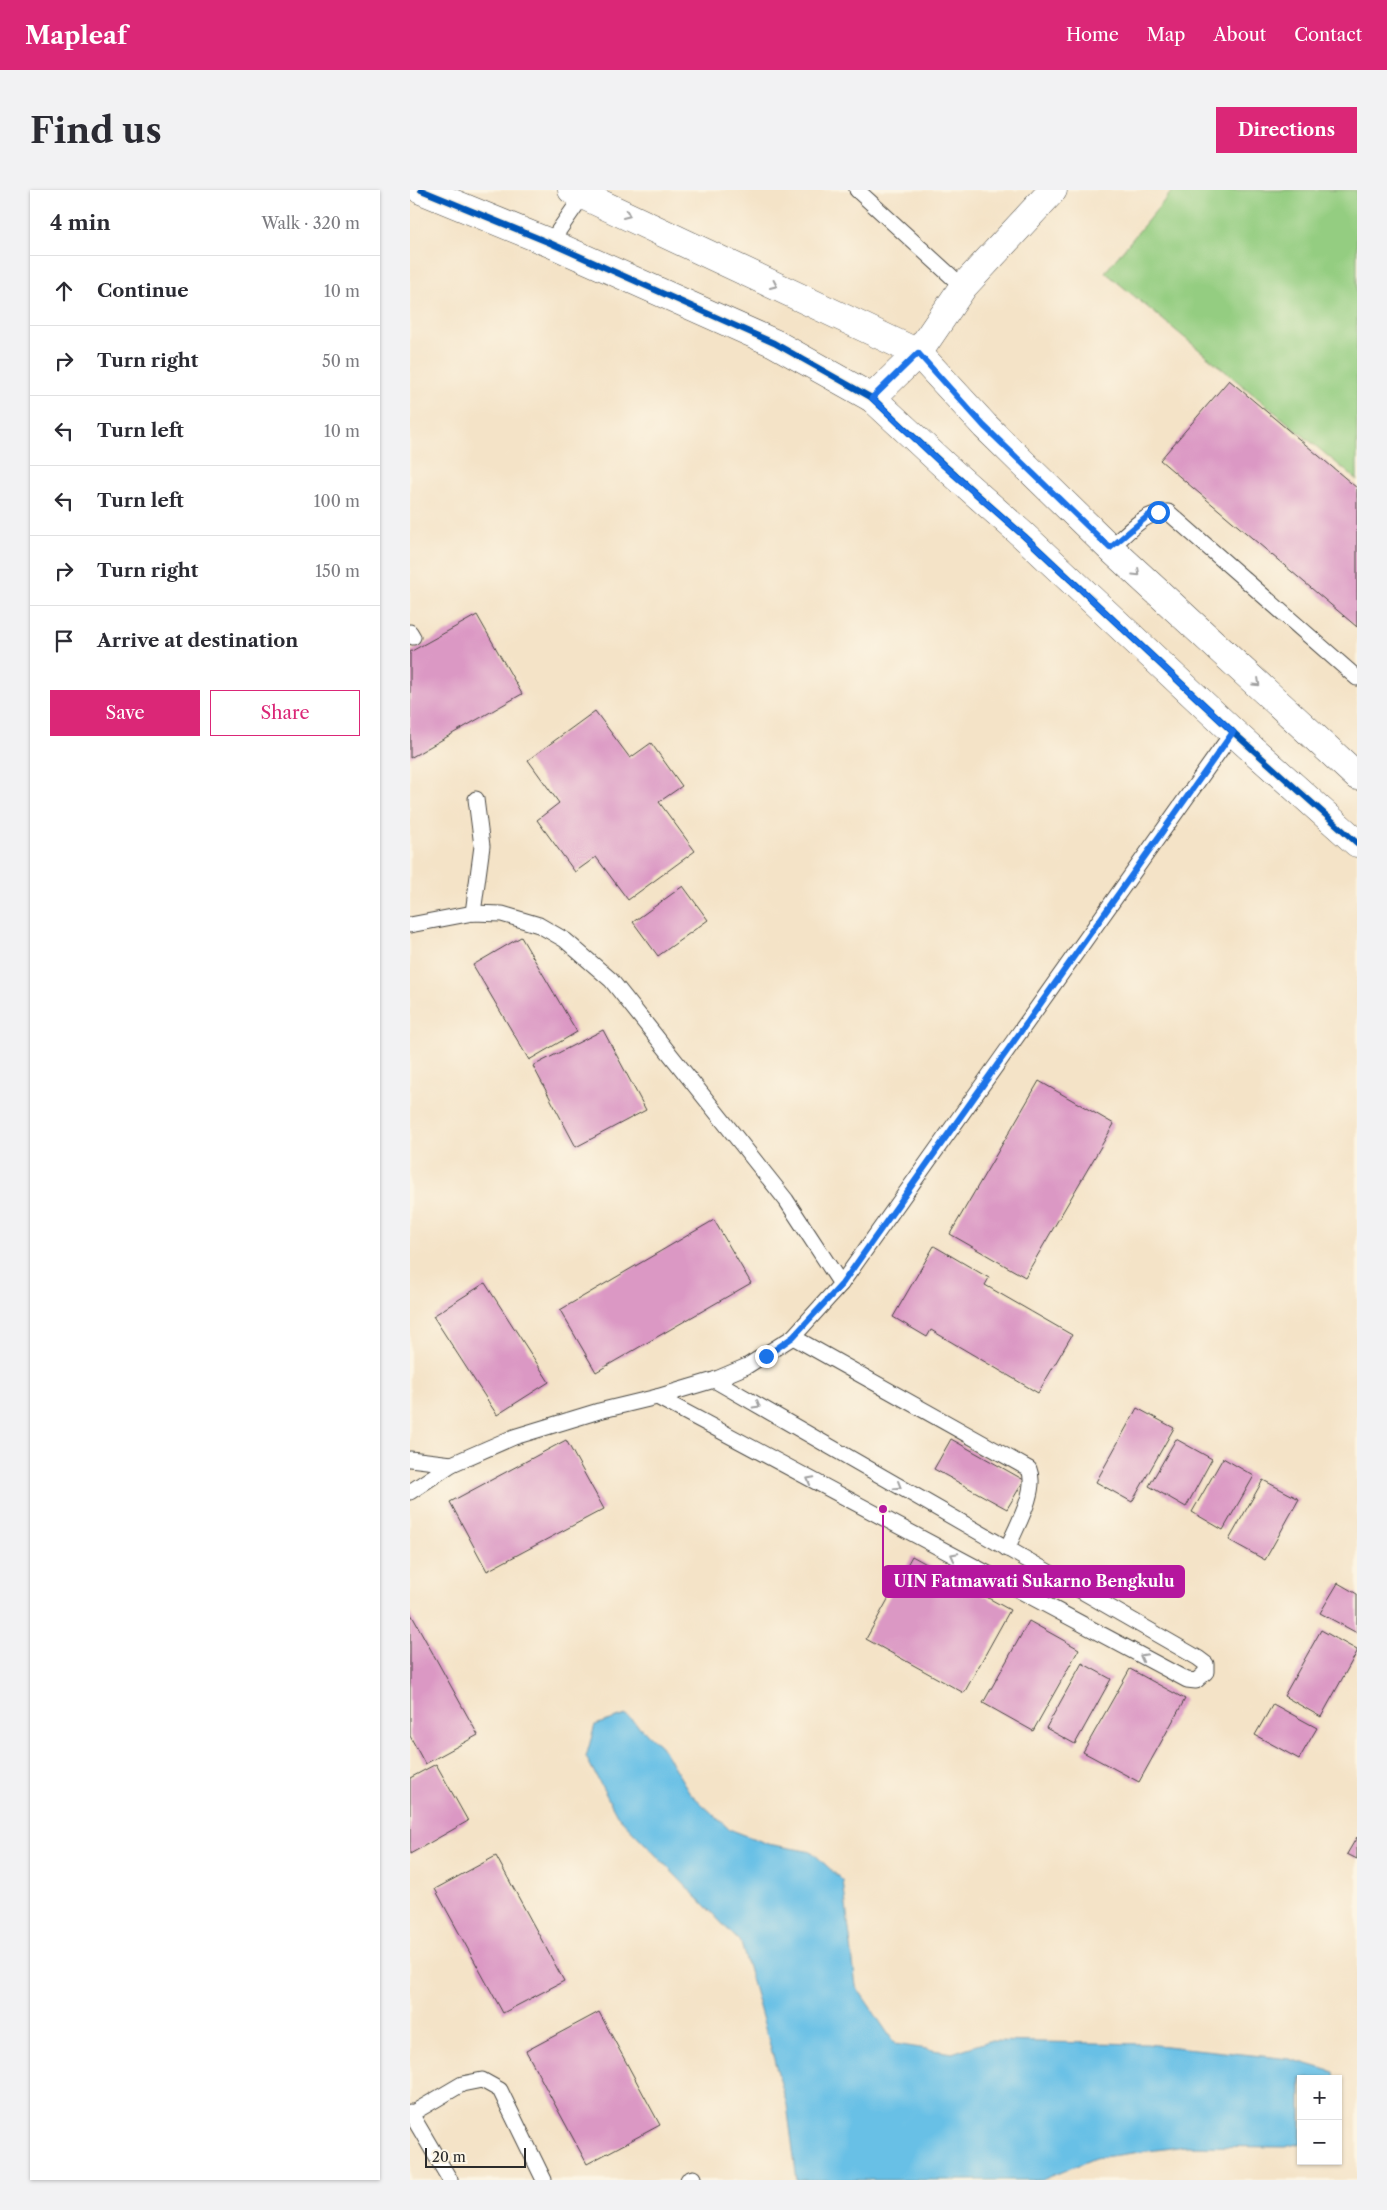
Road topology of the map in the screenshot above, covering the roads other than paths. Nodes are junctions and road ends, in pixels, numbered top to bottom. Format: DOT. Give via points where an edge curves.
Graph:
graph roads {
  1 [pos="420,190"];
  2 [pos="857,190"];
  3 [pos="1053,190"];
  4 [pos="581,191"];
  5 [pos="550,243"];
  6 [pos="963,287"];
  7 [pos="918,353"];
  8 [pos="872,398"];
  9 [pos="1110,548"];
  10 [pos="1357,678"];
  11 [pos="1233,732"];
  12 [pos="1357,776"];
  13 [pos="476,799"];
  14 [pos="1357,843"];
  15 [pos="473,913"];
  16 [pos="410,925"];
  17 [pos="842,1284"];
  18 [pos="793,1337"];
  19 [pos="714,1380"];
  20 [pos="657,1397"];
  21 [pos="410,1459"];
  22 [pos="452,1464"];
  23 [pos="410,1492"];
  24 [pos="1007,1549"];
  25 [pos="411,2113"];
  26 [pos="450,2180"];
  27 [pos="544,2180"];
  1 -- 5 [label="street"];
  2 -- 6 [label="lane"];
  3 -- 6 [label="street"];
  4 -- 5 [label="lane"];
  4 -- 7 [label="street, one-way"];
  5 -- 8 [label="street" via="774,343"];
  6 -- 7 [label="street"];
  7 -- 8 [label="street"];
  7 -- 9 [label="street" via="984,426"];
  8 -- 11 [label="street"];
  9 -- 10 [label="lane" via="1149,515 1168,512"];
  9 -- 12 [label="street, one-way"];
  11 -- 14 [label="street"];
  11 -- 17 [label="lane"];
  13 -- 15 [label="lane" via="482,846"];
  15 -- 16 [label="lane"];
  15 -- 17 [label="lane" via="502,914 538,925 565,940 611,980 786,1200"];
  17 -- 18 [label="lane"];
  18 -- 19 [label="lane" via="754,1363"];
  18 -- 24 [label="lane" via="1029,1469 1031,1492"];
  19 -- 20 [label="lane"];
  19 -- 24 [label="lane, one-way"];
  20 -- 22 [label="lane" via="514,1437"];
  24 -- 20 [label="lane, one-way" via="1198,1658 1206,1664 1206,1672 1196,1681 1186,1680"];
  21 -- 22 [label="lane"];
  22 -- 23 [label="lane"];
  25 -- 26 [label="lane"];
  25 -- 27 [label="lane" via="462,2084 482,2080 500,2090"];
}
